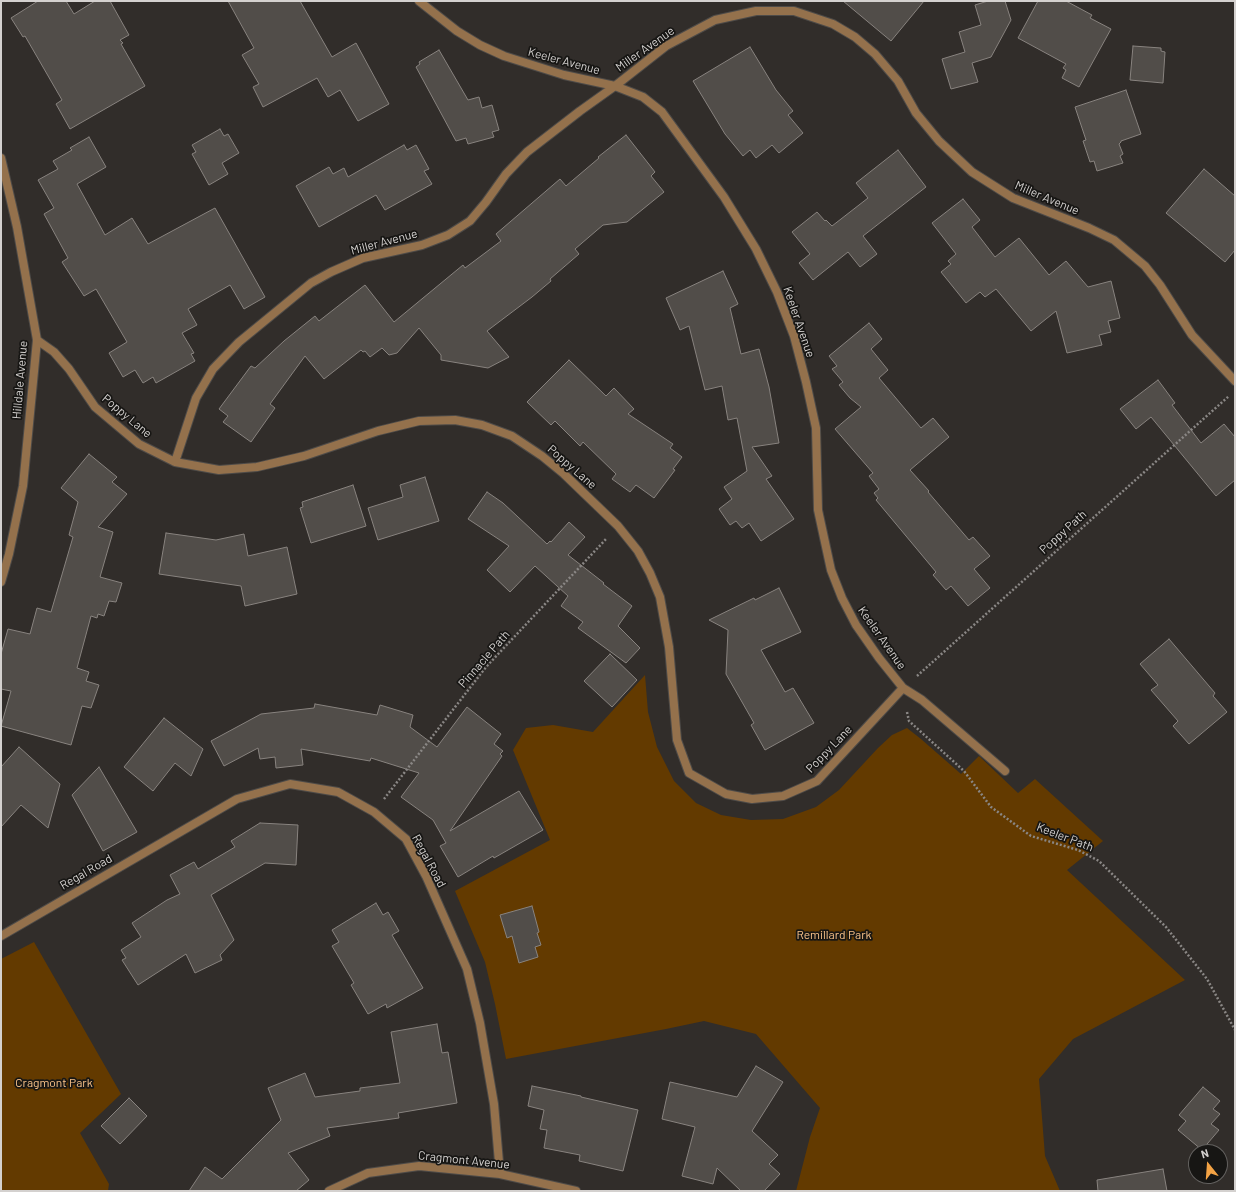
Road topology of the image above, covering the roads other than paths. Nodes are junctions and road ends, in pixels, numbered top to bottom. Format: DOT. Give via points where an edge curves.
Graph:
graph roads {
  1 [pos="420,1"];
  2 [pos="615,86"];
  3 [pos="1,158"];
  4 [pos="37,340"];
  5 [pos="1235,381"];
  6 [pos="175,462"];
  7 [pos="1,582"];
  8 [pos="903,688"];
  9 [pos="1005,771"];
  10 [pos="1,936"];
  11 [pos="500,1174"];
  12 [pos="328,1191"];
  13 [pos="576,1191"];
  1 -- 2 [label="street, Keeler Avenue" via="457,31 504,56 564,75"];
  2 -- 5 [label="street, Miller Avenue" via="666,46 714,20 756,11 794,11 833,24 855,37 875,54 898,81 916,113 939,141 972,172 1013,198 1114,240 1145,266 1192,335"];
  2 -- 6 [label="street, Miller Avenue" via="527,152 506,174 470,221 448,235 422,245 363,258 331,272 276,310 239,342 213,370 196,398"];
  2 -- 8 [label="street, Keeler Avenue" via="643,97 662,112 724,197 760,255 794,336 806,382 816,428 818,510 831,570 856,625"];
  3 -- 4 [label="street, Hilldale Avenue" via="17,227"];
  4 -- 6 [label="street, Poppy Lane" via="54,352 69,369 95,407 139,444"];
  4 -- 7 [label="street, Hilldale Avenue" via="23,486"];
  6 -- 8 [label="street, Poppy Lane" via="219,470 257,468 419,421 455,420 482,425 512,436 553,465 618,526 638,551 660,597 668,647 677,740 690,773 726,794 752,799 783,796 817,781"];
  8 -- 9 [label="street, Keeler Avenue" via="922,700"];
  10 -- 11 [label="street, Regal Road" via="237,799 290,784 338,792 374,812 406,839 426,876 467,969 480,1023 494,1104"];
  11 -- 12 [label="street, Cragmont Avenue" via="419,1166 368,1173"];
  11 -- 13 [label="street, Cragmont Avenue"];
}
